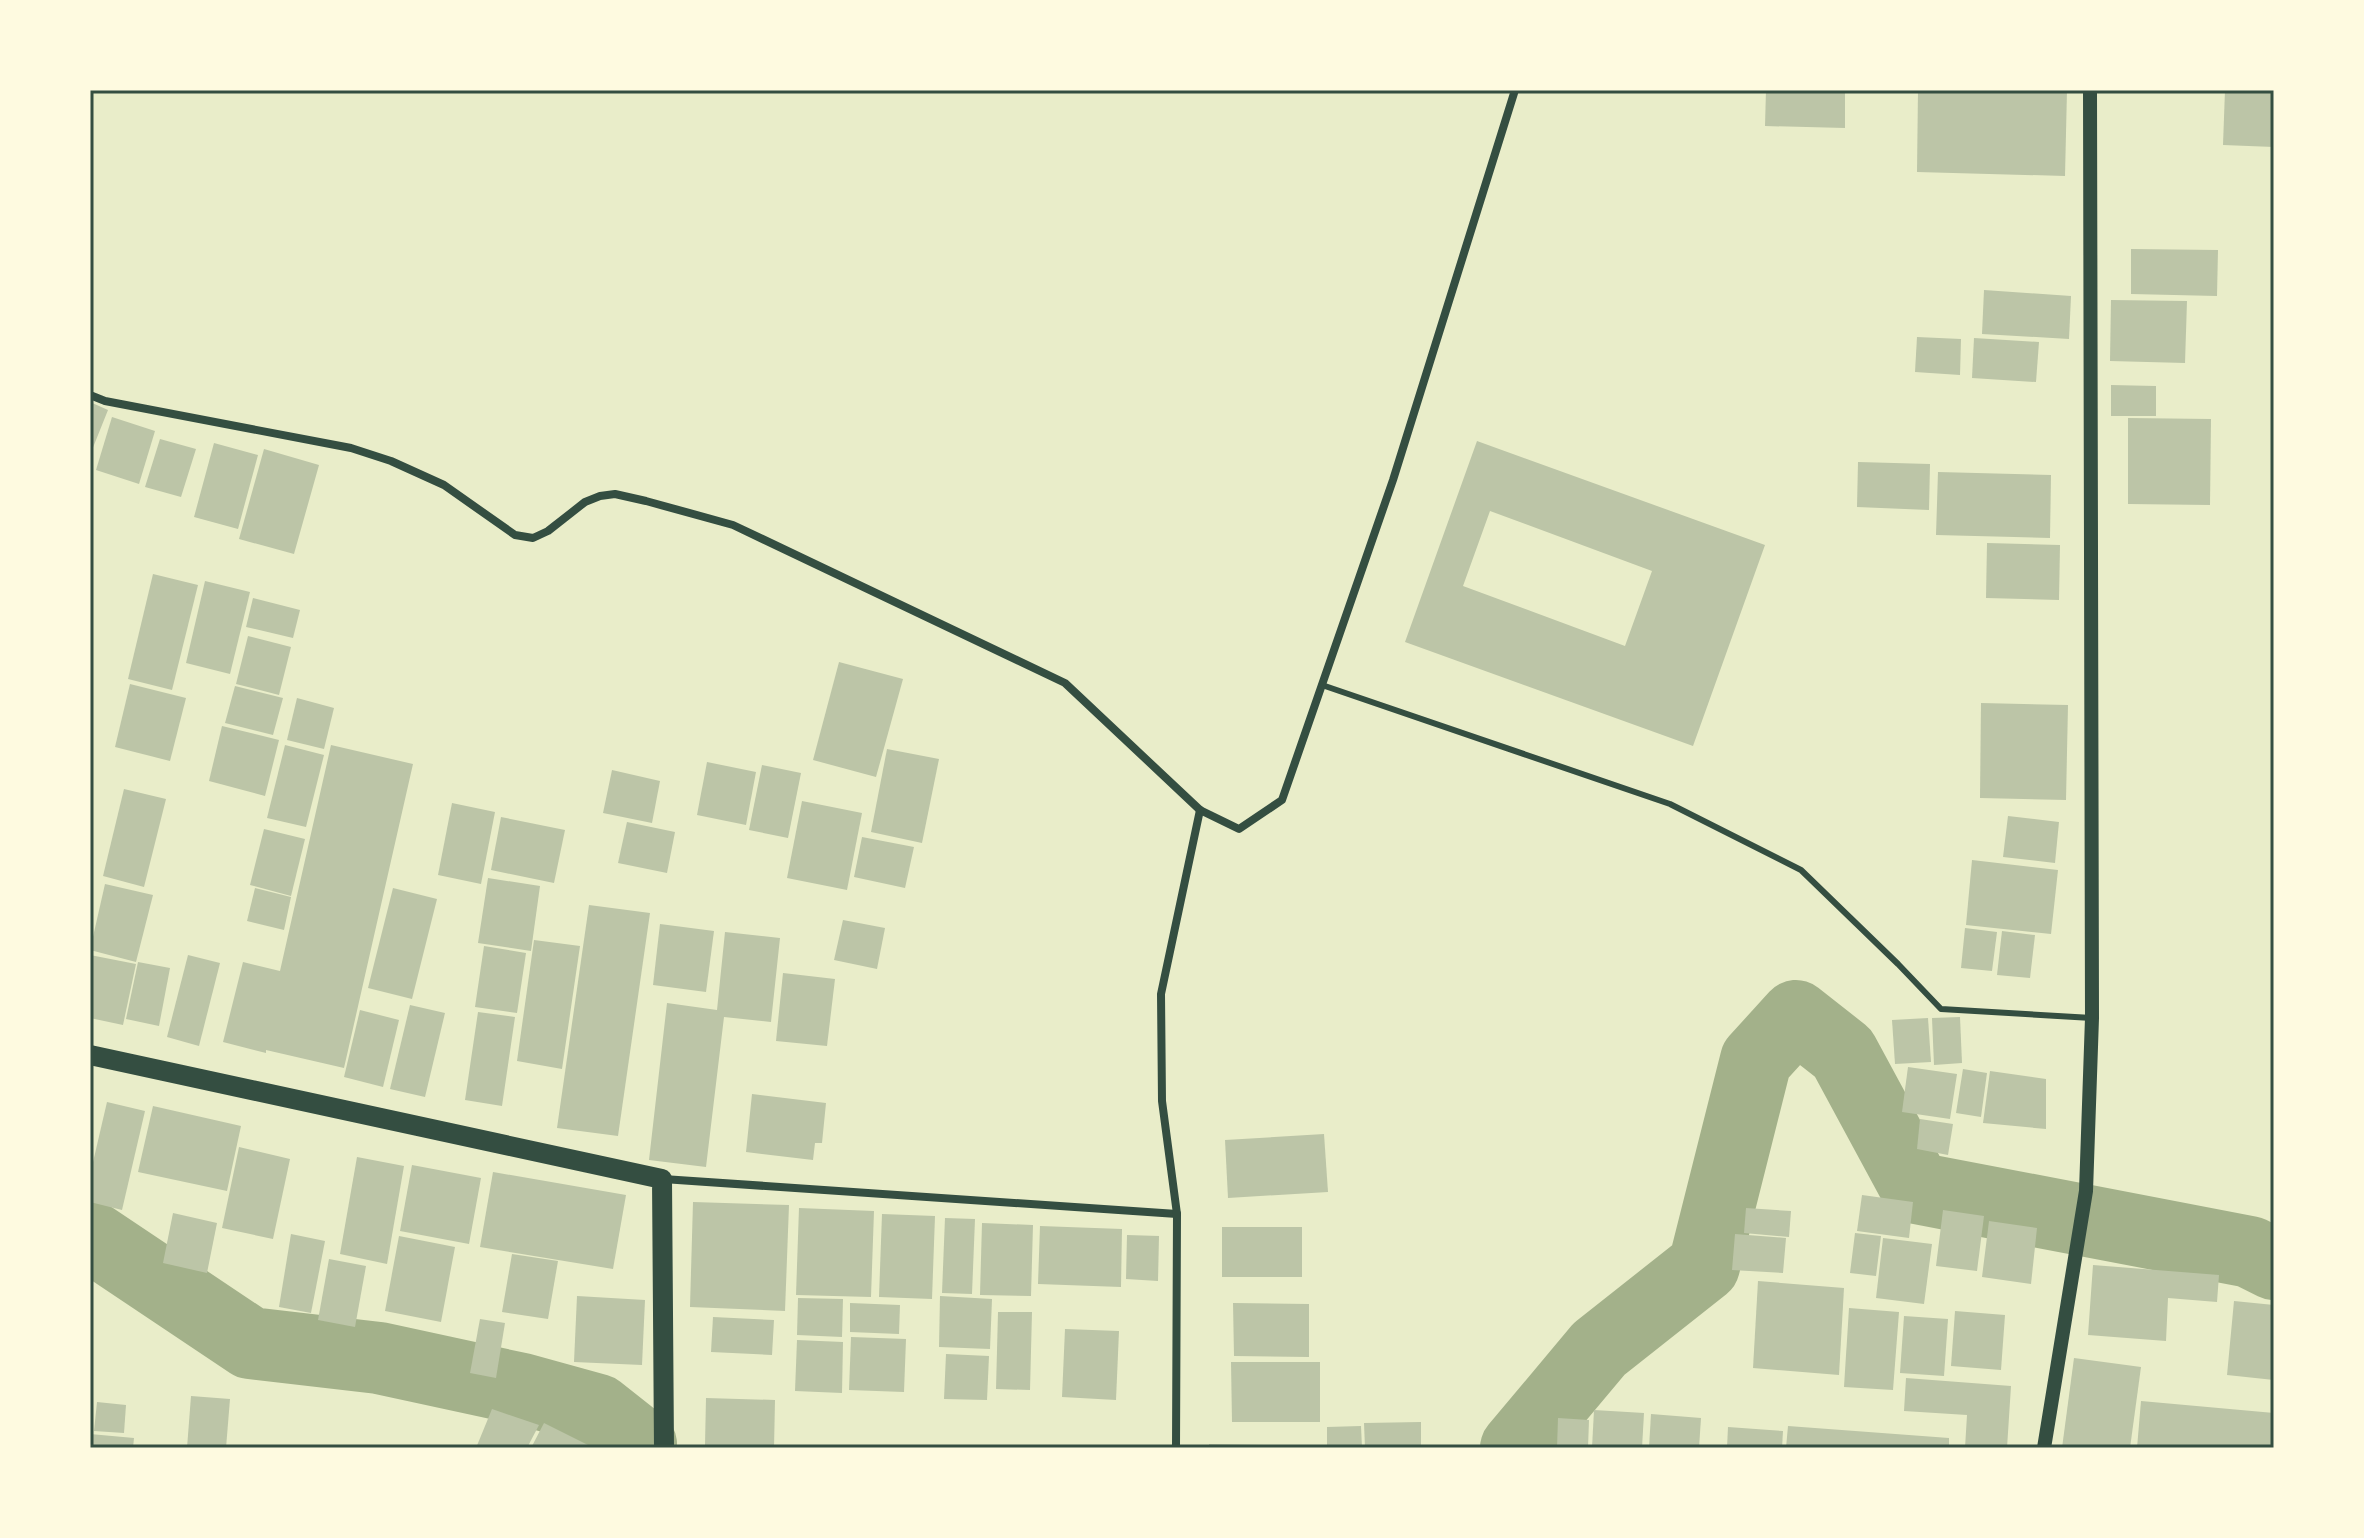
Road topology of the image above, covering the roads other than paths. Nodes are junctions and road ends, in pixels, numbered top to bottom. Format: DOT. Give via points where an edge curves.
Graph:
graph roads {
  1 [pos="1515,90"];
  2 [pos="2090,90"];
  3 [pos="90,395"];
  4 [pos="1322,685"];
  5 [pos="1200,810"];
  6 [pos="2092,1018"];
  7 [pos="90,1055"];
  8 [pos="662,1179"];
  9 [pos="1177,1214"];
  10 [pos="664,1448"];
  11 [pos="1176,1448"];
  12 [pos="2044,1448"];
  1 -- 4 [label="street" via="1393,480"];
  2 -- 6 [label="street"];
  3 -- 5 [label="street" via="351,448 391,461 444,485 515,535 533,538 585,502 615,494 733,525 1065,683"];
  4 -- 5 [label="street" via="1282,800 1239,829"];
  4 -- 6 [label="lane" via="1670,804 1801,870 1941,1009"];
  5 -- 9 [label="street" via="1161,994 1162,1101"];
  6 -- 12 [label="street" via="2086,1191"];
  7 -- 8 [label="main road"];
  8 -- 9 [label="street"];
  8 -- 10 [label="main road"];
  9 -- 11 [label="street"];
}
